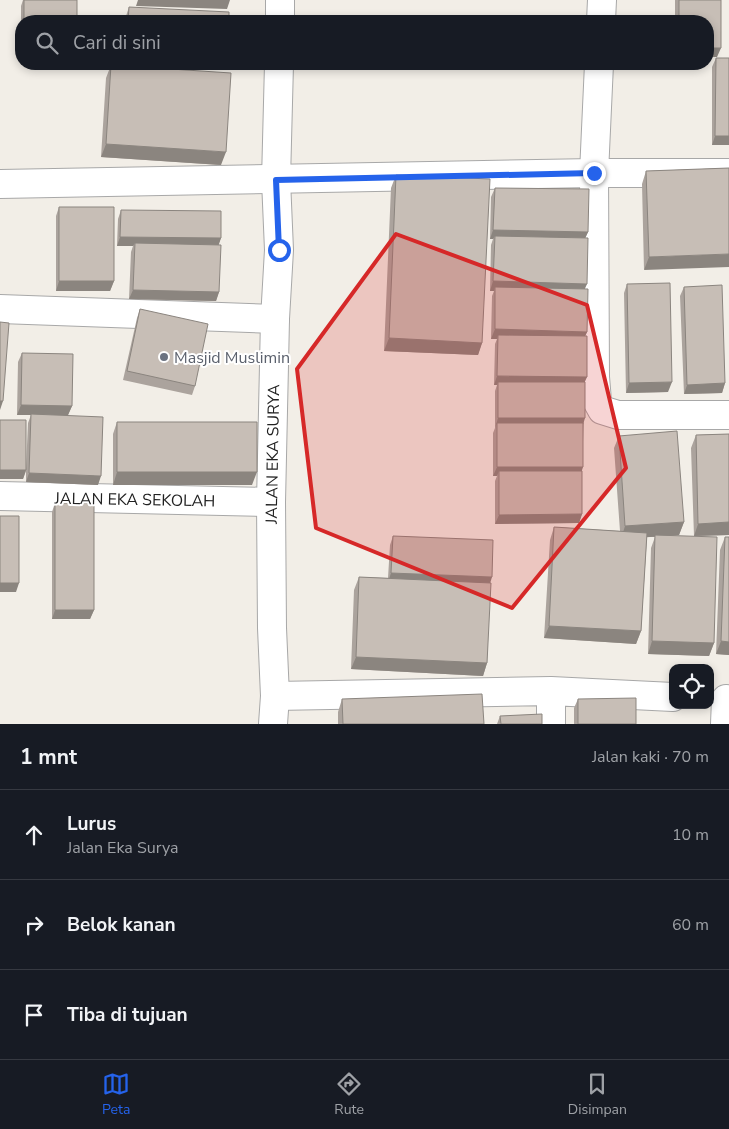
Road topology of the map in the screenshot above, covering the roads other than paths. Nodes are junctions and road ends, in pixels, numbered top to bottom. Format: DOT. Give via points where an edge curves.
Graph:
graph roads {
  1 [pos="280,0"];
  2 [pos="602,0"];
  3 [pos="280,15"];
  4 [pos="601,15"];
  5 [pos="279,70"];
  6 [pos="599,70"];
  7 [pos="594,173"];
  8 [pos="729,173"];
  9 [pos="276,180"];
  10 [pos="0,184"];
  11 [pos="0,309"];
  12 [pos="275,319"];
  13 [pos="729,415"];
  14 [pos="0,496"];
  15 [pos="271,502"];
  16 [pos="551,691"];
  17 [pos="275,696"];
  18 [pos="669,697"];
  19 [pos="273,724"];
  20 [pos="551,724"];
  1 -- 3 [label="street"];
  2 -- 4 [label="street"];
  5 -- 9 [label="street, JALAN EKA SURYA"];
  6 -- 7 [label="street"];
  7 -- 8 [label="street"];
  7 -- 9 [label="street"];
  7 -- 13 [label="street" via="595,378 597,400 602,410 618,415"];
  9 -- 10 [label="street"];
  9 -- 12 [label="street, JALAN EKA SURYA" via="279,250"];
  11 -- 12 [label="street"];
  12 -- 15 [label="street, JALAN EKA SURYA"];
  14 -- 15 [label="street, JALAN EKA SEKOLAH"];
  15 -- 17 [label="street, JALAN EKA SURYA"];
  16 -- 17 [label="street"];
  16 -- 18 [label="street"];
  16 -- 20 [label="street"];
  17 -- 19 [label="street, JALAN EKA SURYA"];
}
